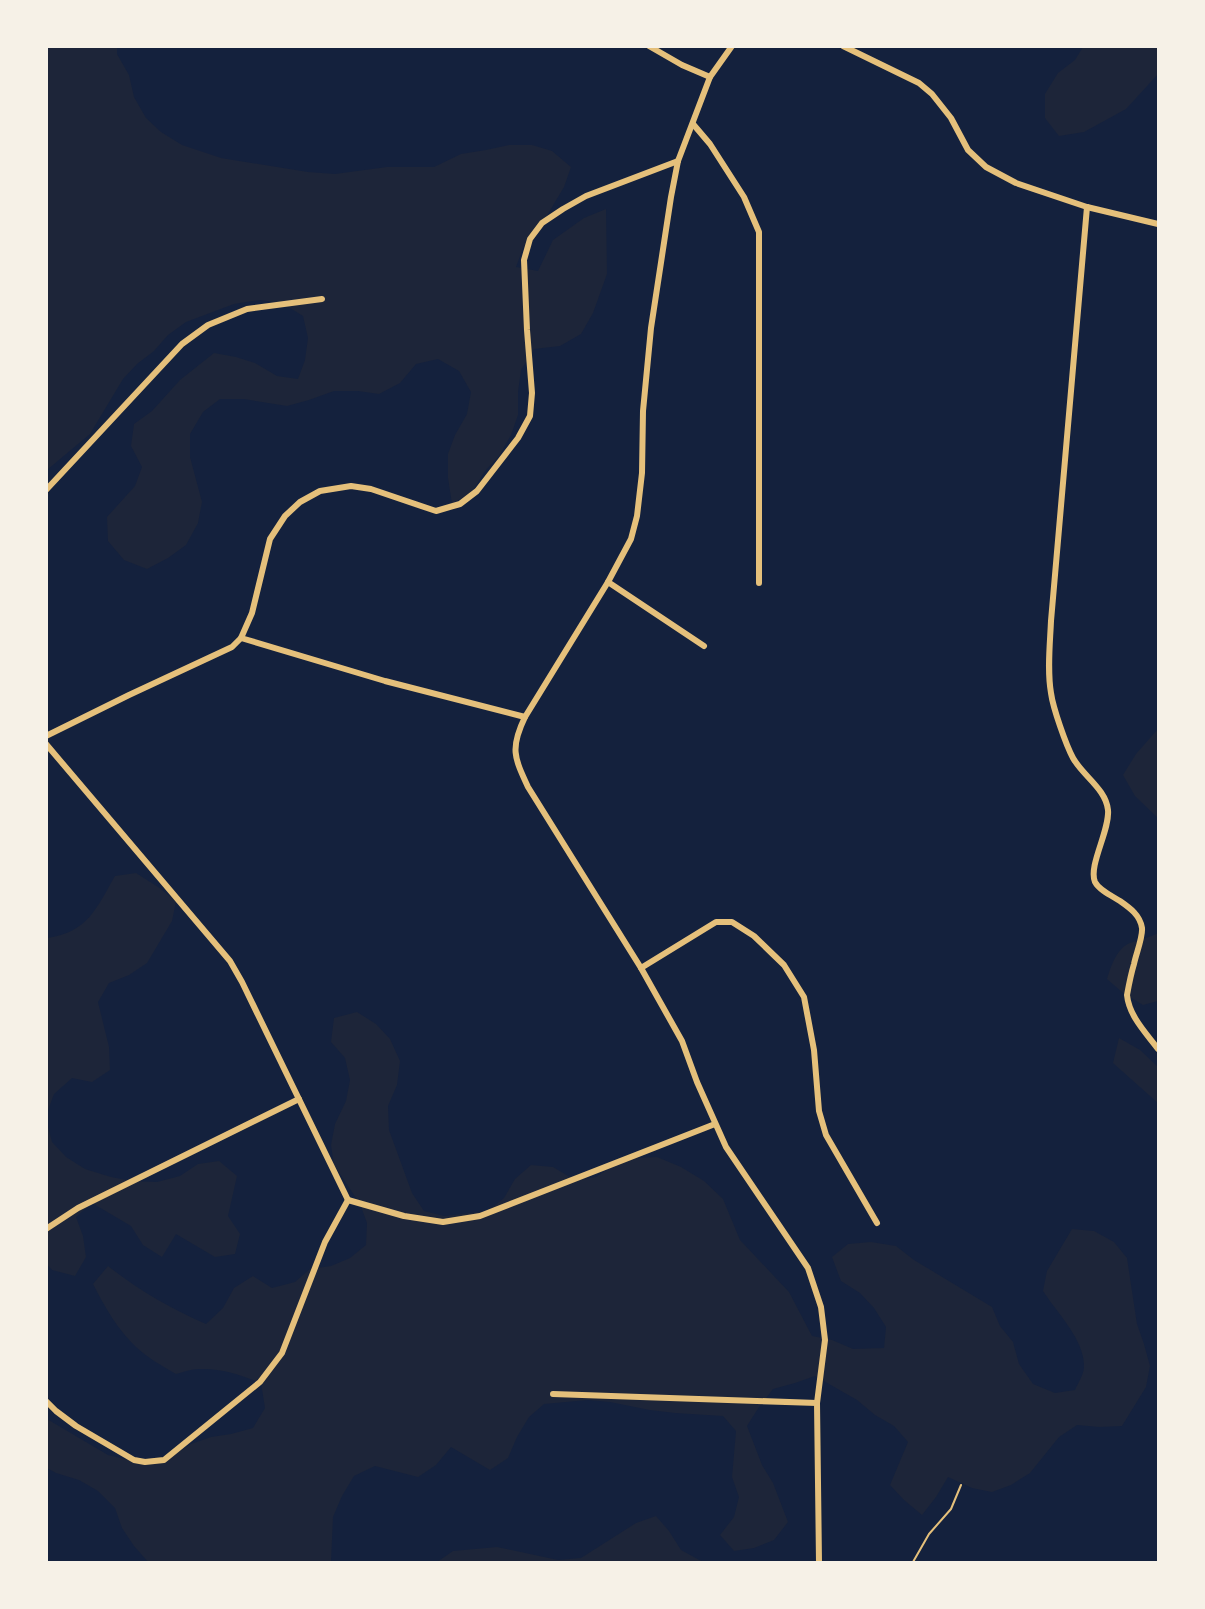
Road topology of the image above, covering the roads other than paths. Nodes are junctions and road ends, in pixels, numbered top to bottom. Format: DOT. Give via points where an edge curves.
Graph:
graph roads {
  1 [pos="649,46"];
  2 [pos="732,46"];
  3 [pos="843,46"];
  4 [pos="710,77"];
  5 [pos="693,124"];
  6 [pos="678,162"];
  7 [pos="1088,207"];
  8 [pos="1158,224"];
  9 [pos="322,299"];
  10 [pos="46,490"];
  11 [pos="608,582"];
  12 [pos="759,583"];
  13 [pos="241,638"];
  14 [pos="704,646"];
  15 [pos="525,717"];
  16 [pos="46,736"];
  17 [pos="46,744"];
  18 [pos="641,968"];
  19 [pos="1158,1049"];
  20 [pos="299,1099"];
  21 [pos="715,1124"];
  22 [pos="348,1200"];
  23 [pos="877,1223"];
  24 [pos="46,1229"];
  25 [pos="553,1394"];
  26 [pos="46,1401"];
  27 [pos="817,1403"];
  28 [pos="819,1563"];
  1 -- 4 [label="street"];
  2 -- 4 [label="street"];
  3 -- 7 [label="street" via="919,83 932,94 951,118 968,150 986,167 1016,183"];
  4 -- 5 [label="street"];
  5 -- 6 [label="street"];
  5 -- 12 [label="street" via="744,197 759,232"];
  6 -- 11 [label="street" via="651,327 638,516 631,539"];
  6 -- 13 [label="street" via="586,196 542,223 530,238 524,261 530,416 477,491 460,504 436,511 351,486 320,491 300,502 270,539 252,613"];
  7 -- 8 [label="street"];
  7 -- 19 [label="street" via="1051,621 1051,695 1073,758 1106,801 1108,812 1095,863 1095,882 1131,908 1139,919 1143,930 1128,1003"];
  9 -- 10 [label="street" via="247,309 208,325 182,344"];
  11 -- 14 [label="street"];
  11 -- 15 [label="street"];
  13 -- 15 [label="street"];
  13 -- 16 [label="street" via="232,647"];
  15 -- 18 [label="street" via="514,747 517,764"];
  17 -- 20 [label="street" via="230,961"];
  18 -- 21 [label="street" via="682,1041"];
  18 -- 23 [label="street" via="716,922 732,922 754,936 784,965 804,997 814,1050 819,1111 826,1135"];
  20 -- 22 [label="street"];
  20 -- 24 [label="street" via="78,1208"];
  21 -- 22 [label="street" via="480,1216 443,1222"];
  21 -- 27 [label="street" via="726,1148 808,1268 825,1340"];
  22 -- 26 [label="street" via="325,1242 282,1353 260,1382 164,1460 134,1460 76,1426"];
  25 -- 27 [label="street"];
  27 -- 28 [label="street"];
}
